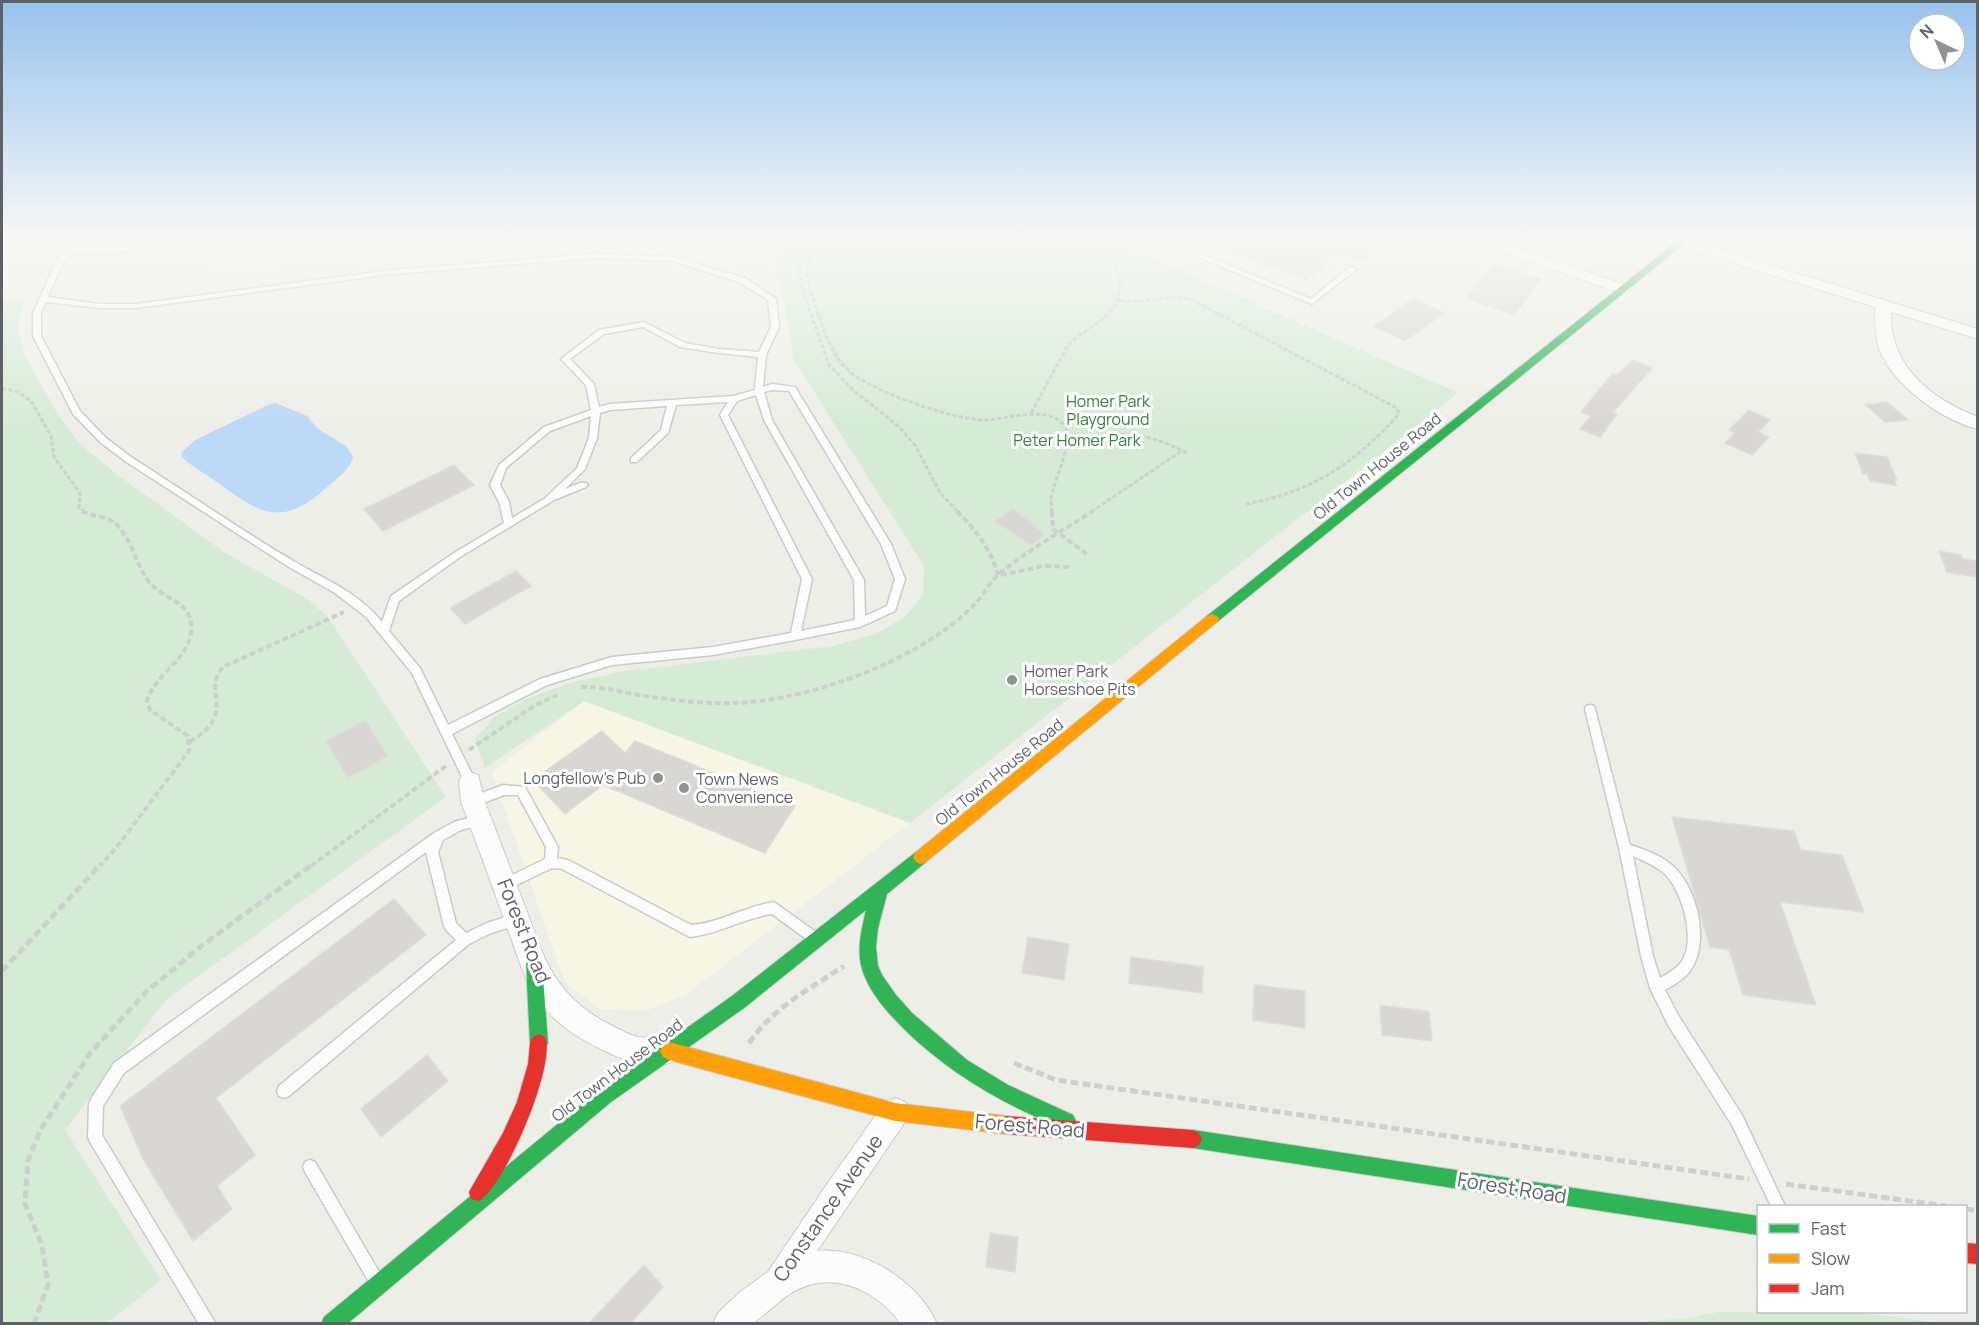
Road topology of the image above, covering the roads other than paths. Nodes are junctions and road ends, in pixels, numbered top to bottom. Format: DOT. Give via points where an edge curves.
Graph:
graph roads {
  1 [pos="42,302"];
  2 [pos="66,302"];
  3 [pos="162,302"];
  4 [pos="772,302"];
  5 [pos="1607,302"];
  6 [pos="1870,302"];
  7 [pos="1883,306"];
  8 [pos="1977,334"];
  9 [pos="762,355"];
  10 [pos="759,390"];
  11 [pos="734,399"];
  12 [pos="672,403"];
  13 [pos="596,411"];
  14 [pos="1977,424"];
  15 [pos="634,460"];
  16 [pos="583,485"];
  17 [pos="547,501"];
  18 [pos="509,524"];
  19 [pos="861,623"];
  20 [pos="384,631"];
  21 [pos="795,636"];
  22 [pos="1590,710"];
  23 [pos="447,731"];
  24 [pos="474,801"];
  25 [pos="438,837"];
  26 [pos="1625,848"];
  27 [pos="551,862"];
  28 [pos="504,885"];
  29 [pos="880,890"];
  30 [pos="517,920"];
  31 [pos="465,940"];
  32 [pos="818,940"];
  33 [pos="534,964"];
  34 [pos="1657,988"];
  35 [pos="669,1050"];
  36 [pos="284,1091"];
  37 [pos="895,1112"];
  38 [pos="1101,1133"];
  39 [pos="310,1167"];
  40 [pos="1778,1205"];
  41 [pos="468,1208"];
  42 [pos="1757,1226"];
  43 [pos="778,1283"];
  44 [pos="379,1285"];
  45 [pos="208,1323"];
  46 [pos="331,1323"];
  47 [pos="729,1323"];
  48 [pos="921,1323"];
  1 -- 20 [label="lane" via="36,321 40,344 76,412 103,440 292,565 339,590 370,614"];
  2 -- 3 [label="lane" via="122,307"];
  4 -- 9 [label="lane" via="775,327"];
  5 -- 29 [label="main road, Old Town House Road"];
  6 -- 7 [label="street"];
  7 -- 8 [label="street"];
  7 -- 14 [label="street" via="1887,348 1907,381 1950,412"];
  9 -- 10 [label="lane"];
  9 -- 13 [label="lane" via="683,345 644,324 602,332 565,359 590,384"];
  10 -- 11 [label="lane"];
  10 -- 19 [label="lane" via="768,420 859,580"];
  10 -- 19 [label="lane" via="792,389 886,544 900,579 891,608"];
  11 -- 12 [label="lane"];
  11 -- 21 [label="lane" via="724,415 807,579"];
  12 -- 13 [label="lane"];
  12 -- 15 [label="lane" via="665,431"];
  13 -- 17 [label="lane" via="593,438 581,469"];
  13 -- 18 [label="lane" via="547,429 502,467 495,485"];
  16 -- 17 [label="lane"];
  17 -- 18 [label="lane"];
  18 -- 20 [label="lane" via="395,599"];
  19 -- 21 [label="lane"];
  20 -- 23 [label="lane" via="416,671"];
  21 -- 23 [label="lane" via="713,651 612,661 544,682"];
  22 -- 26 [label="lane"];
  23 -- 24 [label="lane"];
  24 -- 25 [label="lane" via="458,826"];
  24 -- 27 [label="lane" via="503,790 521,790 552,847"];
  24 -- 28 [label="street, Forest Road"];
  25 -- 31 [label="lane" via="432,852 450,926"];
  25 -- 45 [label="lane" via="119,1068 96,1104 95,1137"];
  26 -- 34 [label="lane"];
  26 -- 34 [label="lane" via="1657,861 1671,872 1683,888 1694,923 1693,952 1685,968"];
  27 -- 28 [label="lane"];
  27 -- 32 [label="lane" via="564,864 690,931 708,931 757,909 774,908"];
  28 -- 30 [label="street, Forest Road"];
  29 -- 32 [label="main road, Old Town House Road"];
  29 -- 38 [label="main road" via="869,934 873,976 915,1030 959,1066 1004,1094 1042,1113"];
  30 -- 31 [label="lane"];
  30 -- 33 [label="street, Forest Road"];
  31 -- 36 [label="lane"];
  32 -- 35 [label="main road, Old Town House Road"];
  33 -- 35 [label="street, Forest Road" via="546,989 588,1029 636,1051"];
  33 -- 41 [label="main road" via="539,1006 536,1076 525,1110"];
  34 -- 40 [label="lane" via="1737,1120"];
  35 -- 37 [label="main road, Forest Road"];
  35 -- 41 [label="main road, Old Town House Road" via="605,1096"];
  37 -- 38 [label="main road, Forest Road"];
  37 -- 43 [label="street, Constance Avenue"];
  38 -- 42 [label="main road, Forest Road" via="1196,1139"];
  39 -- 44 [label="lane"];
  41 -- 44 [label="main road, Old Town House Road"];
  43 -- 47 [label="street, Constance Avenue"];
  43 -- 48 [label="street" via="824,1266 847,1270 873,1279 896,1294"];
  44 -- 46 [label="main road, Old Town House Road"];
}
